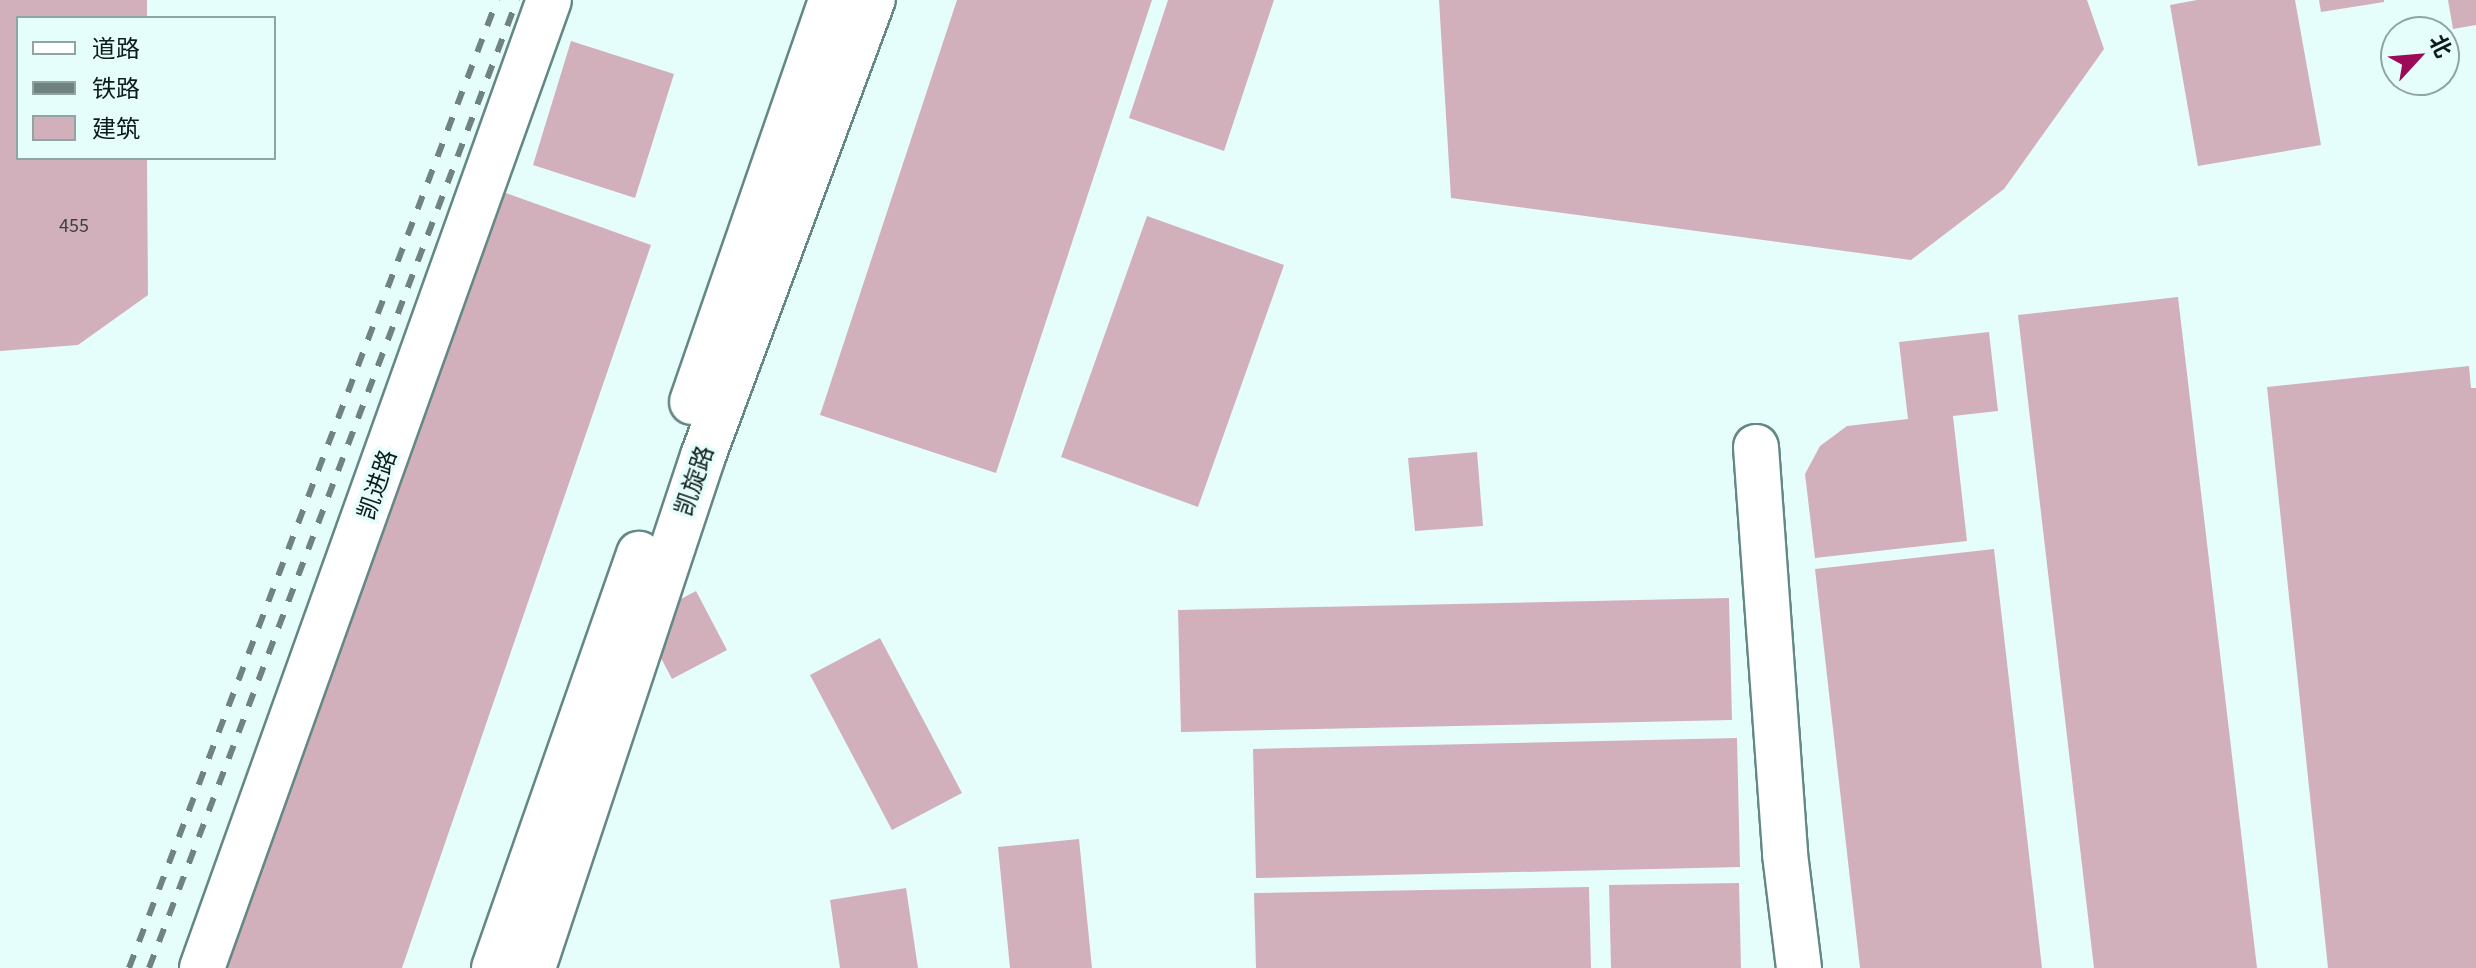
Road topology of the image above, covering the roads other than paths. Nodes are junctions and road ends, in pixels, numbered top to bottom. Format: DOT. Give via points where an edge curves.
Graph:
graph roads {
  1 [pos="549,0"];
  2 [pos="831,0"];
  3 [pos="873,0"];
  4 [pos="1756,447"];
  5 [pos="202,968"];
  6 [pos="494,968"];
  7 [pos="533,968"];
  8 [pos="1799,968"];
  1 -- 5 [label="street, 凯进路"];
  2 -- 6 [label="street, 凯旋路"];
  3 -- 7 [label="street, 凯旋路" via="703,456"];
  4 -- 8 [label="street" via="1785,854"];
}
